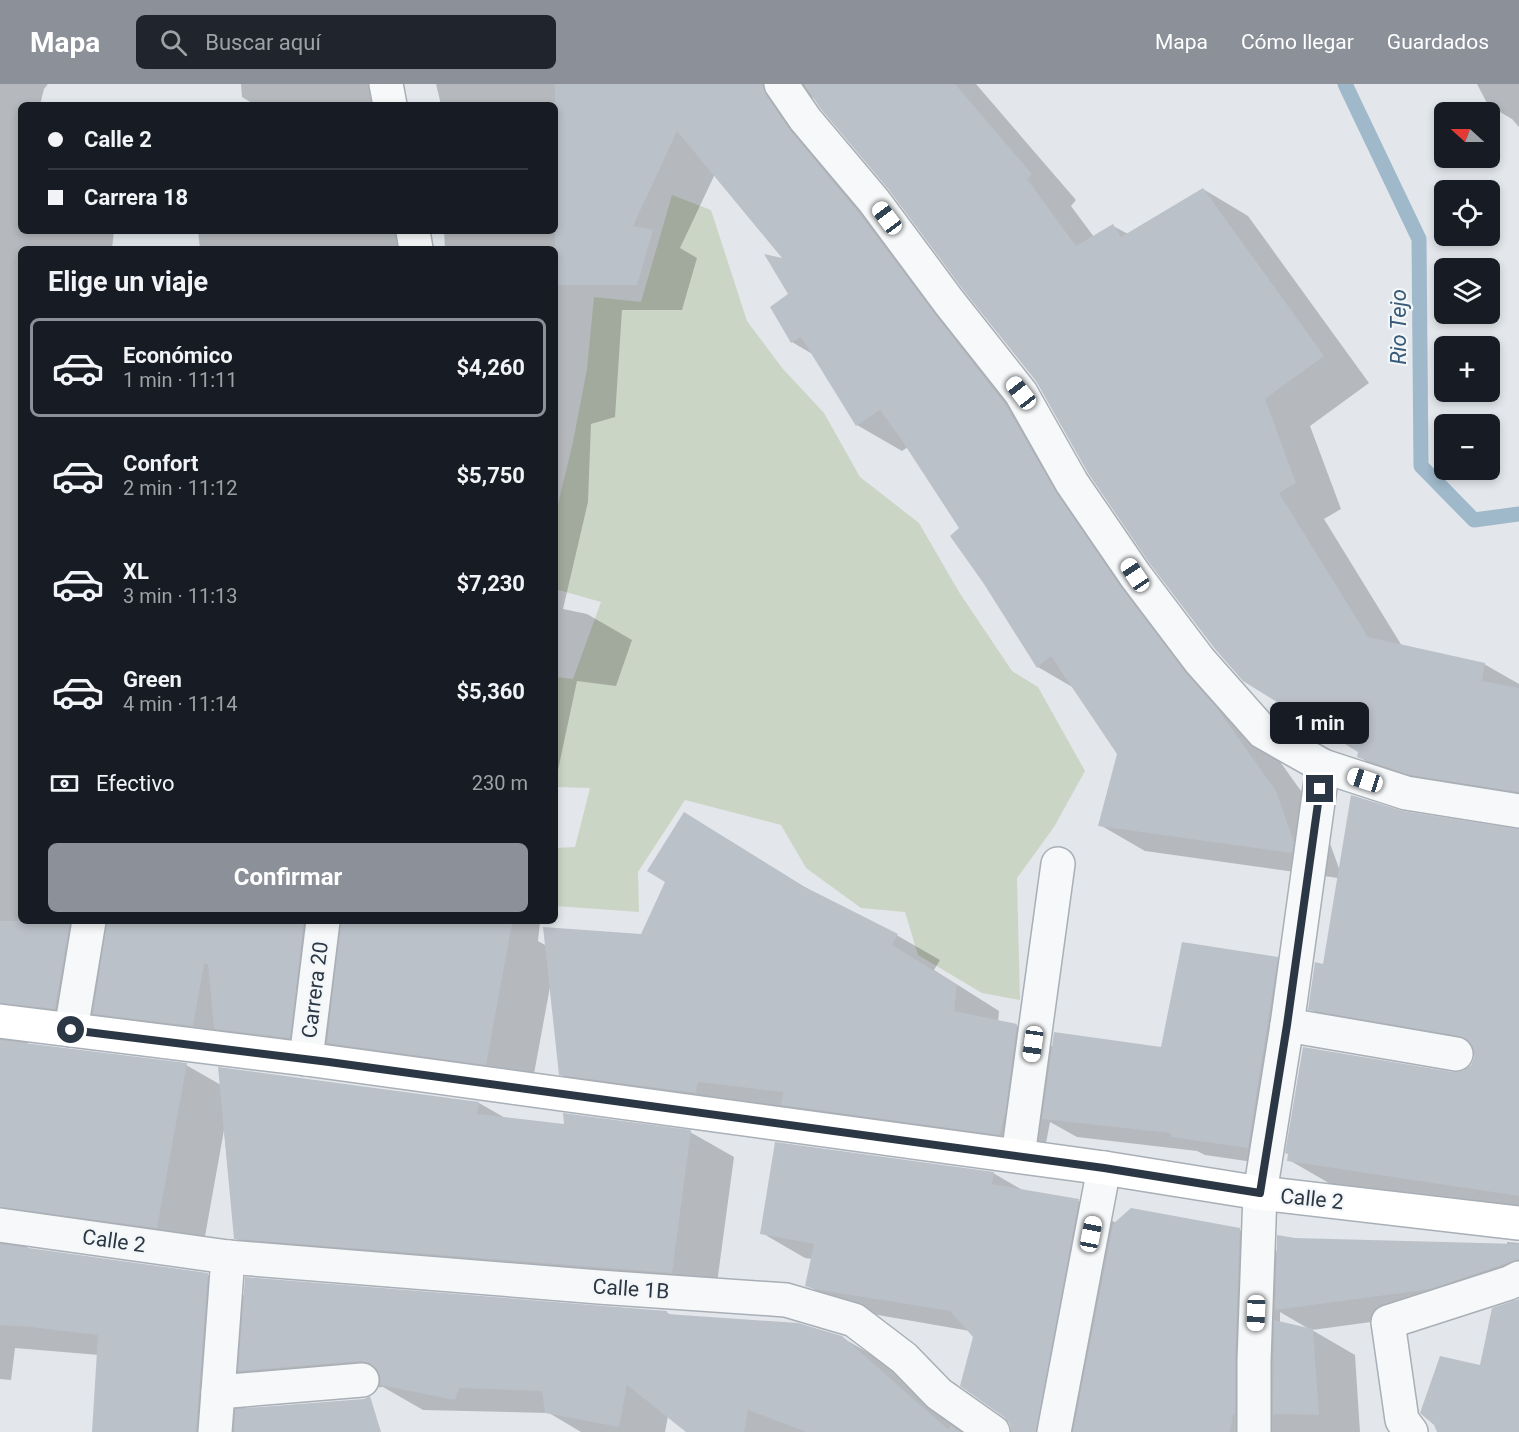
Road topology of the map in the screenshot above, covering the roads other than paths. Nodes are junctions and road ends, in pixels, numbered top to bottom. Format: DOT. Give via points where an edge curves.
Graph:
graph roads {
  1 [pos="386,84"];
  2 [pos="781,84"];
  3 [pos="389,102"];
  4 [pos="1323,766"];
  5 [pos="1519,811"];
  6 [pos="1058,864"];
  7 [pos="89,924"];
  8 [pos="323,924"];
  9 [pos="0,1021"];
  10 [pos="1287,1025"];
  11 [pos="71,1030"];
  12 [pos="1456,1054"];
  13 [pos="306,1059"];
  14 [pos="1018,1156"];
  15 [pos="1104,1168"];
  16 [pos="1260,1193"];
  17 [pos="1519,1223"];
  18 [pos="0,1225"];
  19 [pos="228,1257"];
  20 [pos="1519,1278"];
  21 [pos="362,1380"];
  22 [pos="218,1392"];
  23 [pos="215,1432"];
  24 [pos="993,1432"];
  25 [pos="1054,1432"];
  26 [pos="1254,1432"];
  27 [pos="1411,1432"];
  1 -- 3 [label="street"];
  2 -- 4 [label="street" via="1021,393 1072,483 1200,661 1263,732"];
  4 -- 5 [label="street" via="1406,794"];
  4 -- 10 [label="street"];
  6 -- 14 [label="street"];
  7 -- 11 [label="street"];
  8 -- 13 [label="street, Carrera 20"];
  9 -- 11 [label="street, Calle 2"];
  10 -- 12 [label="street"];
  10 -- 16 [label="street"];
  11 -- 13 [label="street, Calle 2"];
  13 -- 14 [label="street, Calle 2"];
  14 -- 15 [label="street, Calle 2"];
  15 -- 16 [label="street, Calle 2"];
  15 -- 25 [label="street"];
  16 -- 17 [label="street, Calle 2"];
  16 -- 26 [label="street"];
  18 -- 19 [label="street, Calle 2"];
  19 -- 22 [label="street"];
  19 -- 24 [label="street, Calle 1B" via="786,1300 854,1320 904,1358 939,1394"];
  20 -- 27 [label="street" via="1388,1322 1402,1419"];
  21 -- 22 [label="street"];
  22 -- 23 [label="street"];
}
